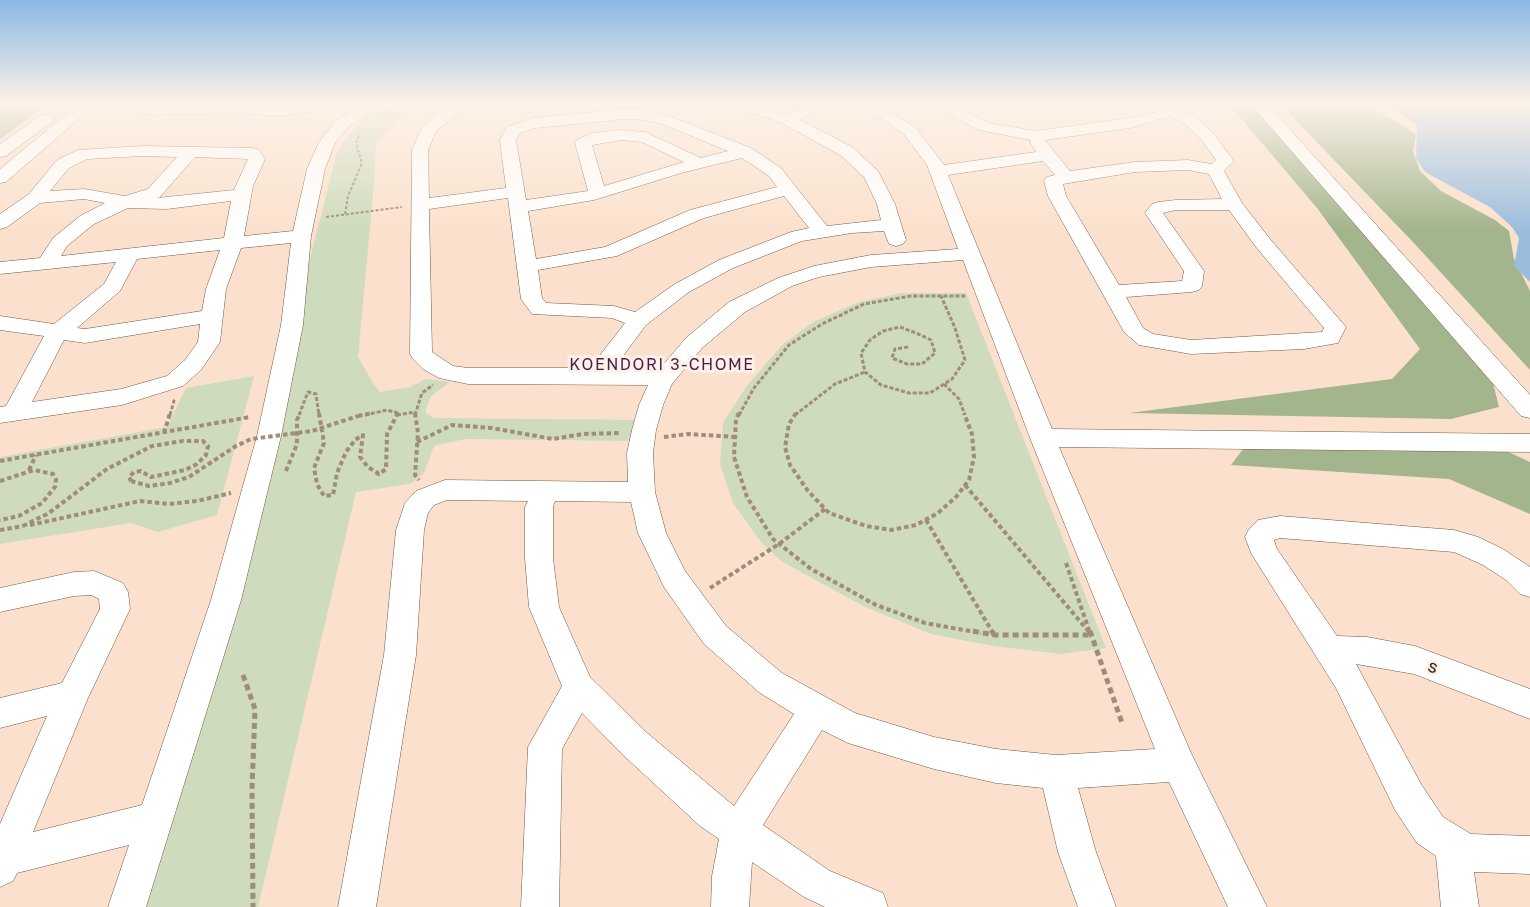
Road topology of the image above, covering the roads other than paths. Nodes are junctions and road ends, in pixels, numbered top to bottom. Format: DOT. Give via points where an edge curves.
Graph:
graph roads {
  1 [pos="39,145"];
  2 [pos="326,145"];
  3 [pos="421,145"];
  4 [pos="509,145"];
  5 [pos="584,145"];
  6 [pos="663,145"];
  7 [pos="728,145"];
  8 [pos="835,145"];
  9 [pos="920,145"];
  10 [pos="1041,145"];
  11 [pos="1214,145"];
  12 [pos="1295,145"];
  13 [pos="190,152"];
  14 [pos="745,152"];
  15 [pos="1047,155"];
  16 [pos="697,164"];
  17 [pos="1215,170"];
  18 [pos="938,171"];
  19 [pos="1066,177"];
  20 [pos="0,178"];
  21 [pos="790,189"];
  22 [pos="241,194"];
  23 [pos="598,194"];
  24 [pos="35,198"];
  25 [pos="517,200"];
  26 [pos="126,202"];
  27 [pos="1234,204"];
  28 [pos="420,205"];
  29 [pos="0,223"];
  30 [pos="891,225"];
  31 [pos="311,227"];
  32 [pos="821,231"];
  33 [pos="233,243"];
  34 [pos="970,254"];
  35 [pos="129,256"];
  36 [pos="902,258"];
  37 [pos="46,263"];
  38 [pos="527,266"];
  39 [pos="0,268"];
  40 [pos="1112,292"];
  41 [pos="212,316"];
  42 [pos="638,320"];
  43 [pos="0,323"];
  44 [pos="60,330"];
  45 [pos="596,377"];
  46 [pos="662,381"];
  47 [pos="1530,410"];
  48 [pos="7,414"];
  49 [pos="1043,438"];
  50 [pos="1530,443"];
  51 [pos="545,491"];
  52 [pos="642,492"];
  53 [pos="1530,585"];
  54 [pos="0,600"];
  55 [pos="1330,650"];
  56 [pos="579,687"];
  57 [pos="73,695"];
  58 [pos="1530,704"];
  59 [pos="816,709"];
  60 [pos="0,712"];
  61 [pos="1179,765"];
  62 [pos="1056,772"];
  63 [pos="156,820"];
  64 [pos="739,831"];
  65 [pos="1454,847"];
  66 [pos="1530,855"];
  67 [pos="1,861"];
  68 [pos="127,907"];
  69 [pos="357,907"];
  70 [pos="540,907"];
  71 [pos="730,907"];
  72 [pos="869,907"];
  73 [pos="1097,907"];
  74 [pos="1248,907"];
  75 [pos="1460,907"];
  1 -- 20 [label="street"];
  2 -- 31 [label="street" via="316,169"];
  3 -- 28 [label="street"];
  4 -- 25 [label="street"];
  5 -- 23 [label="street"];
  6 -- 16 [label="street"];
  7 -- 14 [label="street"];
  8 -- 30 [label="street" via="872,175"];
  9 -- 18 [label="street"];
  10 -- 15 [label="street"];
  11 -- 17 [label="street" via="1225,161"];
  12 -- 47 [label="street"];
  13 -- 22 [label="street" via="252,153 257,159"];
  13 -- 24 [label="street" via="84,154 63,164"];
  13 -- 26 [label="street" via="154,193"];
  14 -- 16 [label="street"];
  14 -- 21 [label="street" via="775,172"];
  15 -- 18 [label="street"];
  15 -- 19 [label="street"];
  16 -- 23 [label="street"];
  17 -- 19 [label="street" via="1188,165 1135,166"];
  17 -- 27 [label="street"];
  18 -- 34 [label="street"];
  19 -- 40 [label="street" via="1053,181 1057,196"];
  21 -- 32 [label="street"];
  21 -- 38 [label="street" via="697,214 610,252"];
  22 -- 26 [label="street" via="167,204"];
  22 -- 33 [label="street"];
  23 -- 25 [label="street"];
  24 -- 26 [label="street" via="84,194"];
  24 -- 29 [label="street"];
  25 -- 28 [label="street"];
  25 -- 38 [label="street"];
  26 -- 37 [label="street" via="87,220 60,242"];
  27 -- 40 [label="street" via="1176,205 1158,208 1154,213 1194,271 1192,286"];
  27 -- 40 [label="street" via="1335,327 1330,338 1191,347 1148,340 1136,332"];
  28 -- 45 [label="street" via="422,354 431,364 447,373 468,376"];
  30 -- 32 [label="street"];
  30 -- 36 [label="street"];
  31 -- 33 [label="street"];
  31 -- 63 [label="street" via="269,436 226,600"];
  32 -- 42 [label="street" via="726,264 682,288"];
  33 -- 35 [label="street"];
  33 -- 41 [label="street" via="216,289"];
  34 -- 36 [label="street"];
  34 -- 49 [label="street"];
  35 -- 37 [label="street"];
  35 -- 44 [label="street" via="112,287"];
  36 -- 46 [label="street" via="814,272 765,292 711,327"];
  37 -- 39 [label="street"];
  38 -- 42 [label="street" via="532,299 540,309 614,312"];
  41 -- 44 [label="street" via="85,336"];
  41 -- 48 [label="street" via="210,342 175,381 122,397"];
  42 -- 45 [label="street"];
  43 -- 44 [label="street"];
  44 -- 48 [label="street"];
  45 -- 46 [label="street" via="642,376"];
  46 -- 52 [label="street" via="643,436"];
  49 -- 50 [label="street"];
  49 -- 61 [label="street"];
  51 -- 52 [label="street"];
  51 -- 56 [label="street" via="539,507 544,607"];
  51 -- 69 [label="street" via="445,490 426,498 415,510 400,655"];
  52 -- 59 [label="street" via="652,533 674,579 715,635 771,684"];
  53 -- 55 [label="street" via="1493,557 1468,545 1402,535 1268,528 1259,537 1260,545"];
  54 -- 57 [label="street" via="74,584 94,583 113,592 115,609"];
  55 -- 58 [label="street, s" via="1367,651 1414,660"];
  55 -- 65 [label="street" via="1417,814 1430,830"];
  56 -- 64 [label="street" via="634,743"];
  56 -- 70 [label="street" via="545,747"];
  57 -- 60 [label="street"];
  57 -- 67 [label="street"];
  59 -- 62 [label="street" via="848,727 934,753 996,766"];
  59 -- 64 [label="street"];
  61 -- 62 [label="street"];
  61 -- 74 [label="street"];
  62 -- 73 [label="street" via="1077,852"];
  63 -- 67 [label="street"];
  63 -- 68 [label="street"];
  64 -- 71 [label="street"];
  64 -- 72 [label="street" via="817,884"];
  65 -- 66 [label="street" via="1471,853"];
  65 -- 75 [label="street"];
}
